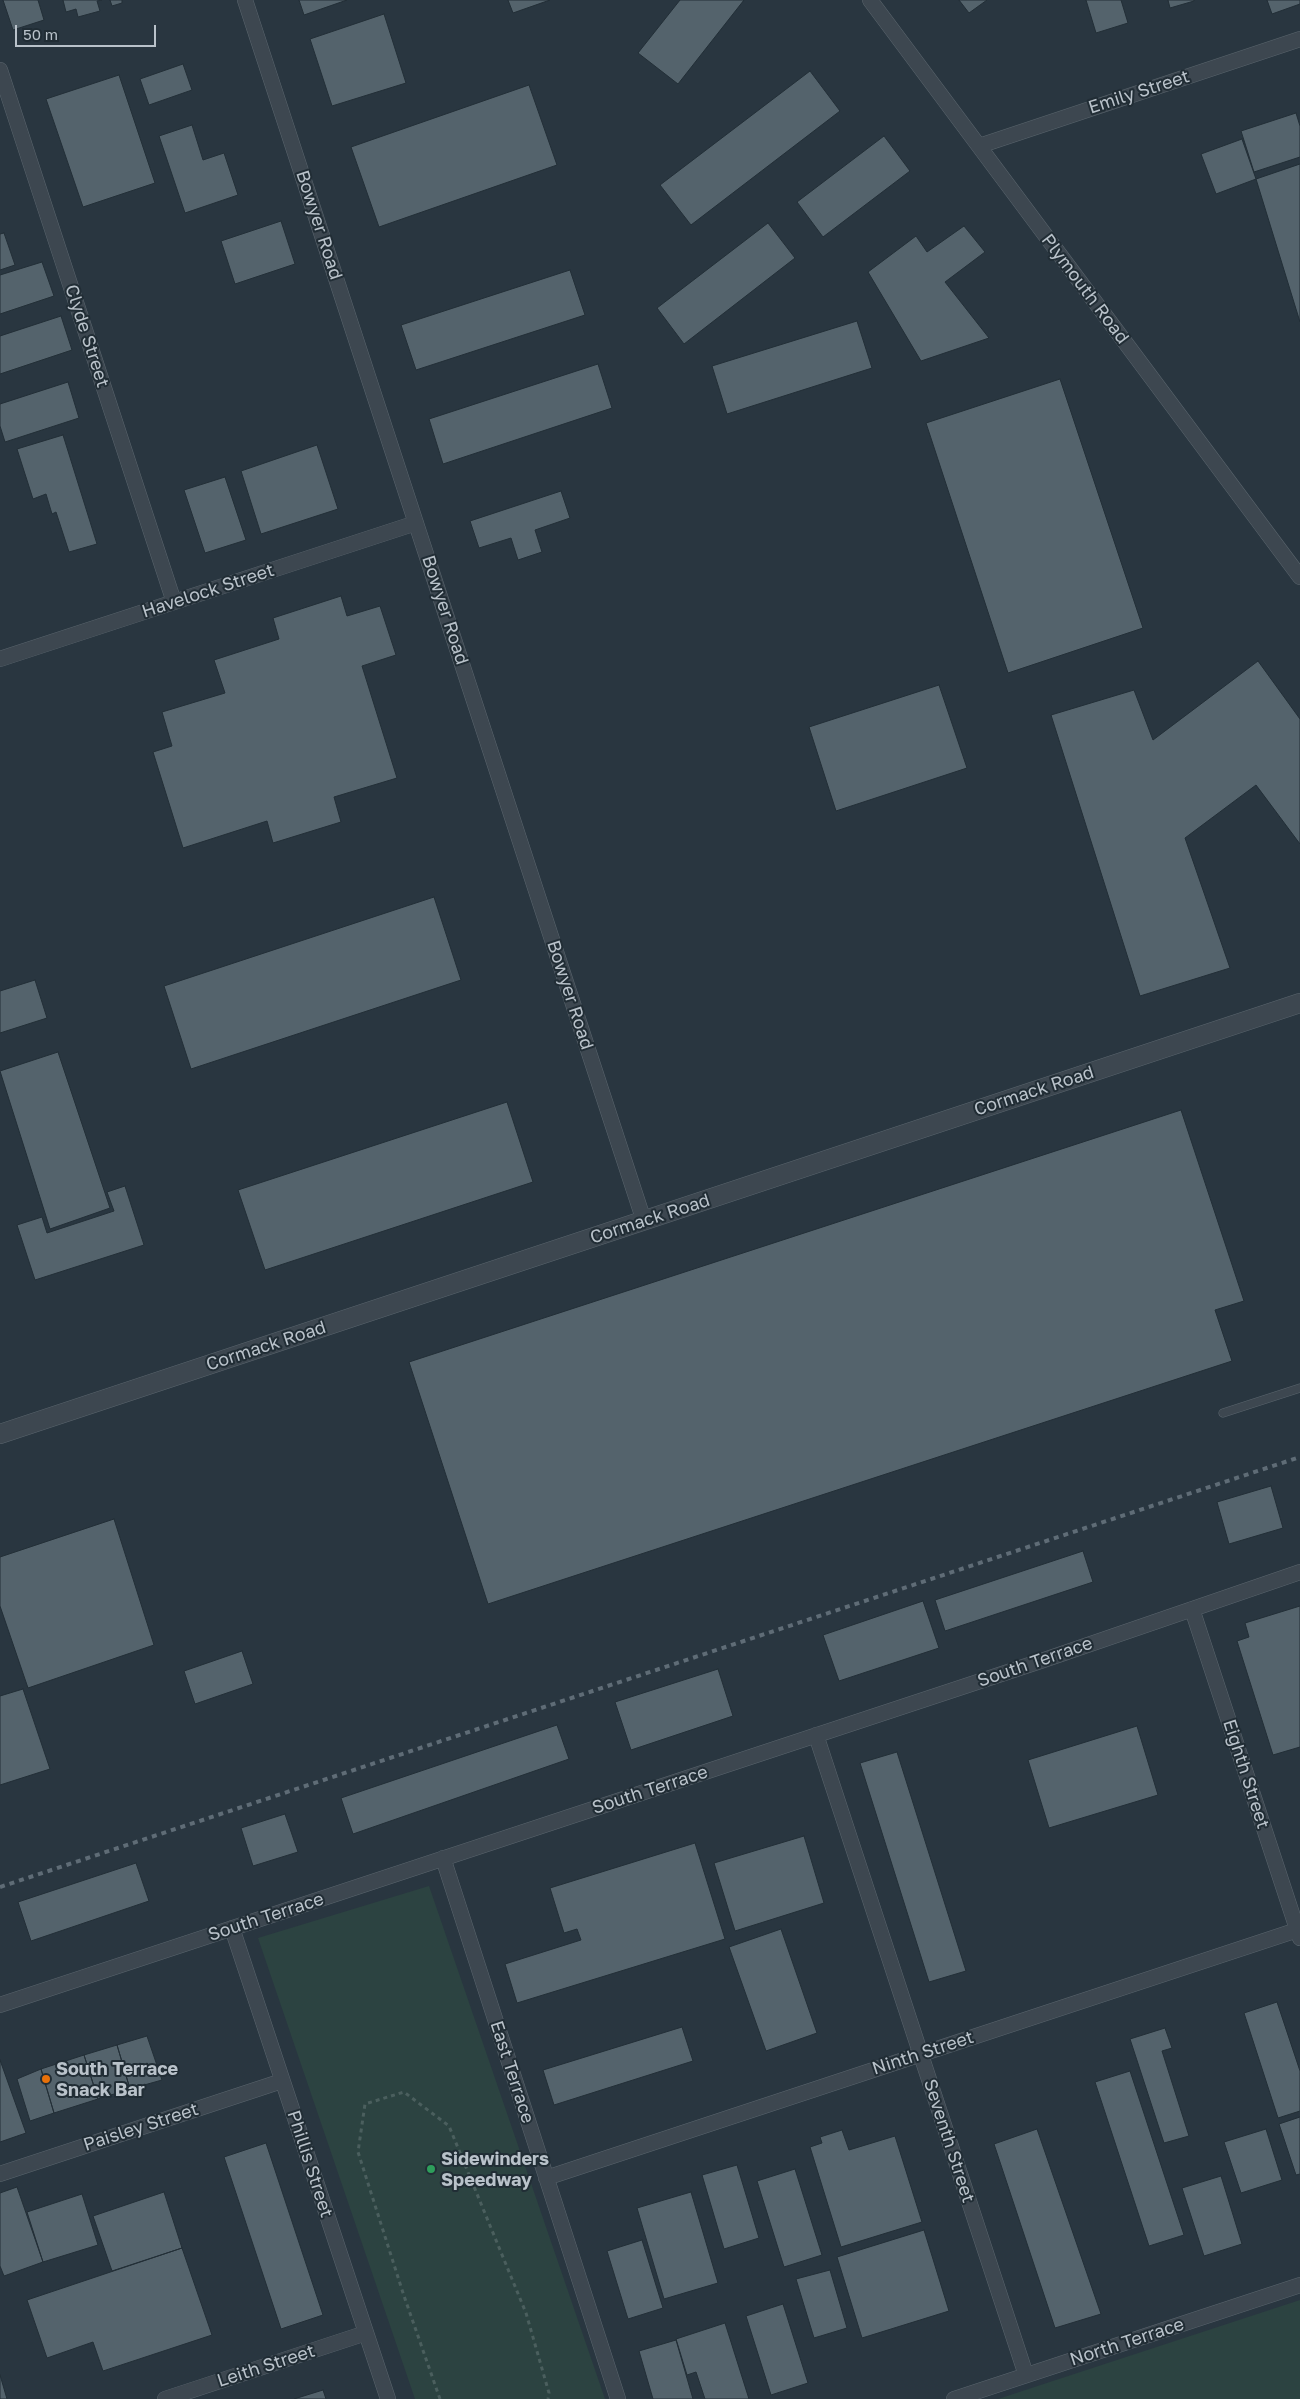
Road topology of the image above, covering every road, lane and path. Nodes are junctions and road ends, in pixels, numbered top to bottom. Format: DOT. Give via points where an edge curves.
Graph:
graph roads {
  1 [pos="245,0"];
  2 [pos="870,0"];
  3 [pos="1300,39"];
  4 [pos="0,70"];
  5 [pos="978,146"];
  6 [pos="416,523"];
  7 [pos="1300,578"];
  8 [pos="174,602"];
  9 [pos="0,659"];
  10 [pos="1300,1003"];
  11 [pos="644,1220"];
  12 [pos="1300,1388"];
  13 [pos="1223,1413"];
  14 [pos="0,1434"];
  15 [pos="1300,1572"];
  16 [pos="1192,1609"];
  17 [pos="816,1735"];
  18 [pos="442,1858"];
  19 [pos="232,1928"];
  20 [pos="1299,1932"];
  21 [pos="0,2005"];
  22 [pos="921,2054"];
  23 [pos="282,2081"];
  24 [pos="0,2174"];
  25 [pos="546,2178"];
  26 [pos="1300,2285"];
  27 [pos="366,2333"];
  28 [pos="1026,2376"];
  29 [pos="165,2399"];
  30 [pos="388,2399"];
  31 [pos="440,2399"];
  32 [pos="548,2399"];
  33 [pos="618,2399"];
  34 [pos="954,2399"];
  1 -- 6 [label="street, Bowyer Road"];
  2 -- 5 [label="street, Plymouth Road"];
  3 -- 5 [label="street, Emily Street"];
  4 -- 8 [label="street, Clyde Street"];
  5 -- 7 [label="street, Plymouth Road"];
  6 -- 8 [label="street, Havelock Street"];
  6 -- 11 [label="street, Bowyer Road"];
  8 -- 9 [label="street, Havelock Street"];
  10 -- 11 [label="street, Cormack Road"];
  11 -- 14 [label="street, Cormack Road"];
  12 -- 13 [label="lane"];
  15 -- 16 [label="street, South Terrace"];
  16 -- 17 [label="street, South Terrace"];
  16 -- 20 [label="street, Eighth Street"];
  17 -- 18 [label="street, South Terrace"];
  17 -- 22 [label="street, Seventh Street"];
  18 -- 19 [label="street, South Terrace"];
  18 -- 25 [label="street, East Terrace"];
  19 -- 21 [label="street, South Terrace"];
  19 -- 23 [label="street, Phillis Street"];
  20 -- 22 [label="street, Ninth Street"];
  22 -- 25 [label="street, Ninth Street"];
  22 -- 28 [label="street, Seventh Street"];
  23 -- 24 [label="street, Paisley Street"];
  23 -- 27 [label="street, Phillis Street"];
  25 -- 33 [label="street, East Terrace"];
  26 -- 28 [label="street, North Terrace"];
  27 -- 29 [label="street, Leith Street"];
  27 -- 30 [label="street, Phillis Street"];
  28 -- 34 [label="street, North Terrace"];
  31 -- 32 [label="path" via="358,2152 365,2104 404,2092 449,2126 526,2313"];
}
